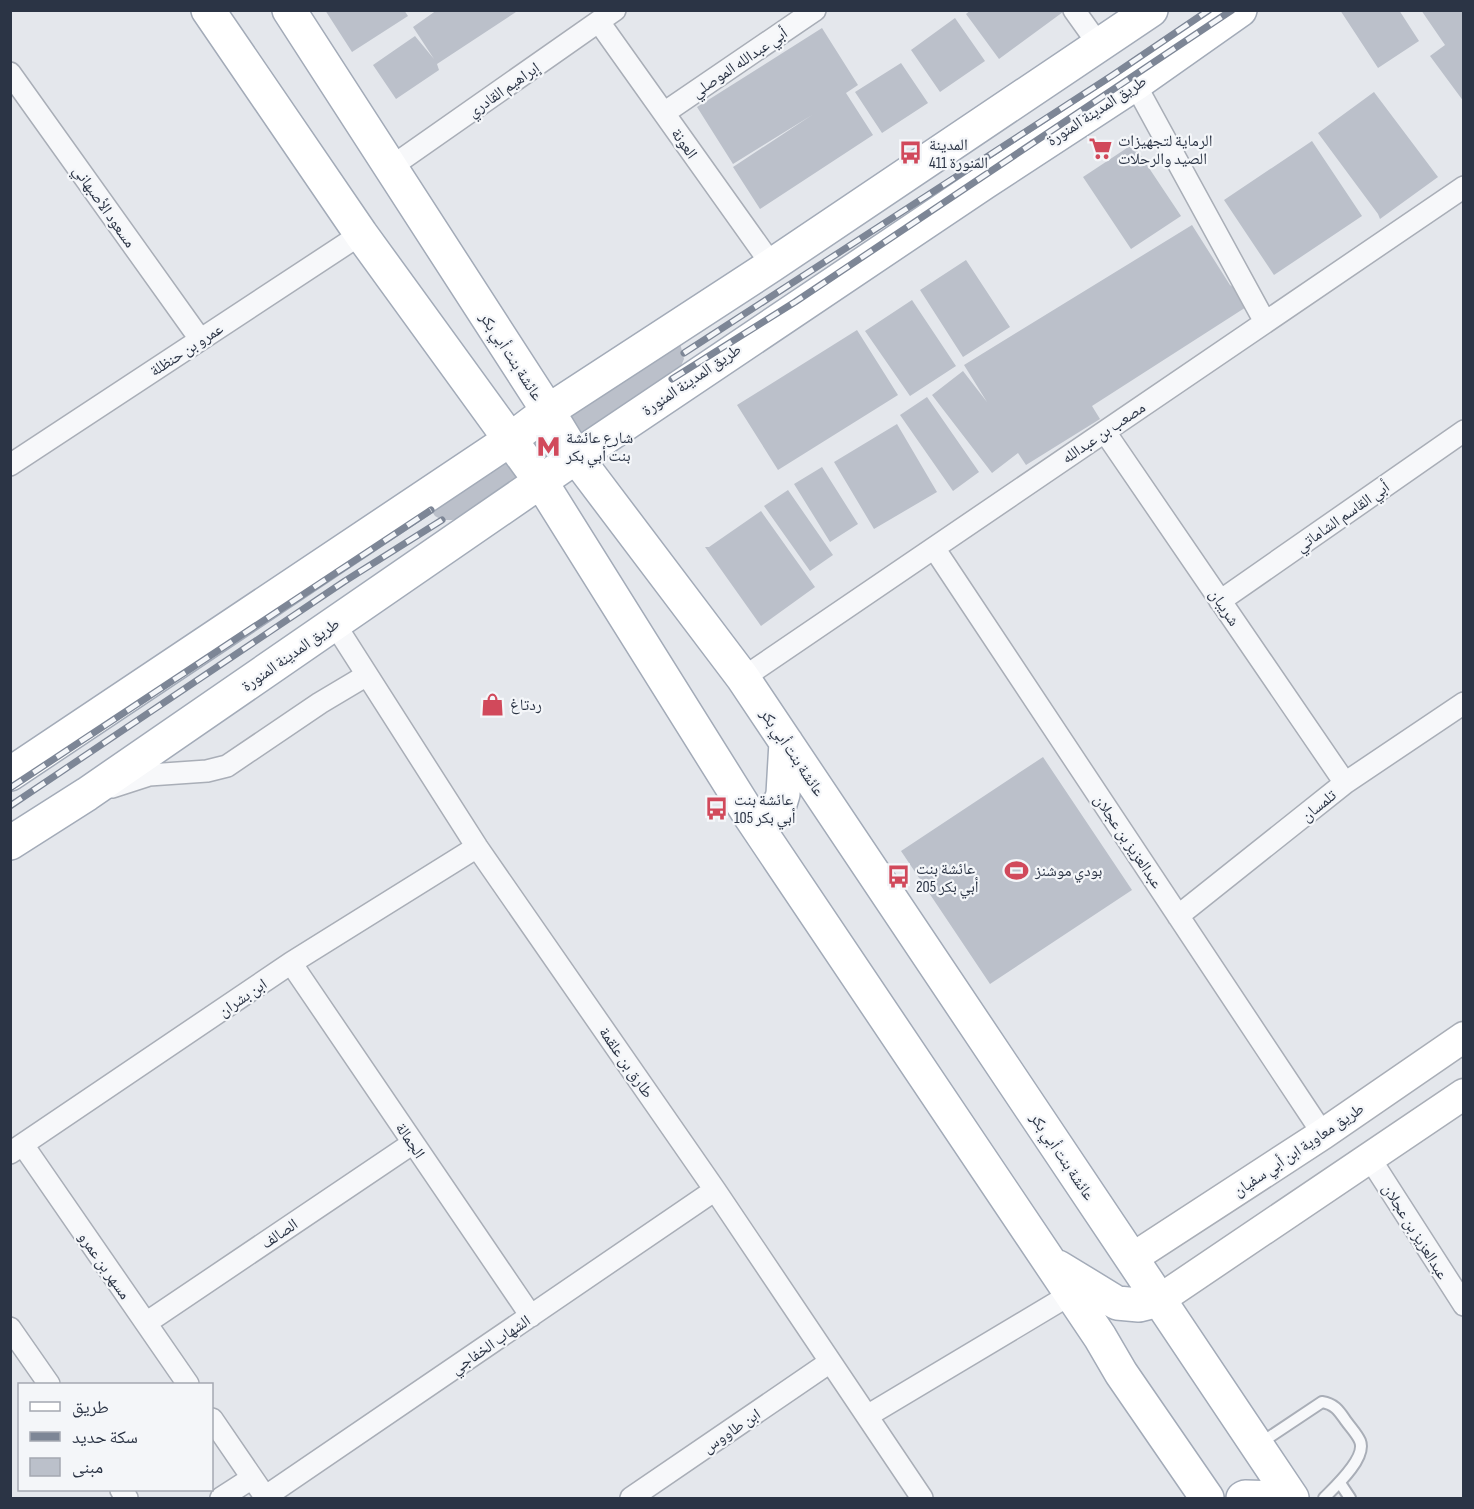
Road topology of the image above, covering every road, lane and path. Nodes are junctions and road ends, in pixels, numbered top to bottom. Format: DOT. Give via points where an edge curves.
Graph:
graph roads {
  1 [pos="208,10"];
  2 [pos="289,10"];
  3 [pos="815,10"];
  4 [pos="1074,10"];
  5 [pos="1151,10"];
  6 [pos="1240,10"];
  7 [pos="607,16"];
  8 [pos="1099,45"];
  9 [pos="10,73"];
  10 [pos="1135,84"];
  11 [pos="664,113"];
  12 [pos="391,167"];
  13 [pos="1464,187"];
  14 [pos="361,234"];
  15 [pos="772,265"];
  16 [pos="1265,322"];
  17 [pos="200,339"];
  18 [pos="548,411"];
  19 [pos="1464,431"];
  20 [pos="1104,432"];
  21 [pos="511,439"];
  22 [pos="13,457"];
  23 [pos="576,458"];
  24 [pos="541,483"];
  25 [pos="934,548"];
  26 [pos="1221,601"];
  27 [pos="334,623"];
  28 [pos="367,675"];
  29 [pos="743,678"];
  30 [pos="1464,703"];
  31 [pos="786,742"];
  32 [pos="10,774"];
  33 [pos="1345,783"];
  34 [pos="87,794"];
  35 [pos="750,816"];
  36 [pos="10,843"];
  37 [pos="477,847"];
  38 [pos="1178,916"];
  39 [pos="291,963"];
  40 [pos="1464,1037"];
  41 [pos="1464,1094"];
  42 [pos="1323,1134"];
  43 [pos="413,1143"];
  44 [pos="17,1149"];
  45 [pos="1370,1157"];
  46 [pos="715,1190"];
  47 [pos="1131,1259"];
  48 [pos="1049,1261"];
  49 [pos="1071,1294"];
  50 [pos="1159,1300"];
  51 [pos="1117,1303"];
  52 [pos="1464,1305"];
  53 [pos="531,1316"];
  54 [pos="146,1323"];
  55 [pos="10,1328"];
  56 [pos="831,1362"];
  57 [pos="1121,1373"];
  58 [pos="48,1383"];
  59 [pos="187,1383"];
  60 [pos="867,1416"];
  61 [pos="213,1420"];
  62 [pos="1256,1446"];
  63 [pos="252,1478"];
  64 [pos="1340,1483"];
  65 [pos="639,1496"];
  66 [pos="221,1498"];
  67 [pos="266,1498"];
  68 [pos="922,1498"];
  69 [pos="1207,1498"];
  70 [pos="1243,1498"];
  71 [pos="1279,1498"];
  72 [pos="1292,1498"];
  73 [pos="1324,1498"];
  74 [pos="1350,1498"];
  1 -- 14 [label="main road"];
  2 -- 12 [label="main road, عائشة بنت أبي بكر"];
  3 -- 11 [label="street, أبي عبدالله الموصلي"];
  4 -- 8 [label="street"];
  5 -- 8 [label="main road"];
  6 -- 10 [label="main road, طريق المدينة المنورة"];
  7 -- 11 [label="street, العونة"];
  7 -- 12 [label="street, إبراهيم القادري"];
  8 -- 15 [label="main road"];
  9 -- 17 [label="street, مسعود الأصبهاني"];
  10 -- 16 [label="street"];
  10 -- 23 [label="main road, طريق المدينة المنورة"];
  11 -- 15 [label="street, العونة"];
  12 -- 18 [label="main road, عائشة بنت أبي بكر"];
  13 -- 16 [label="street, مصعب بن عبدالله"];
  14 -- 17 [label="street, عمرو بن حنظلة"];
  14 -- 21 [label="main road"];
  15 -- 18 [label="main road"];
  16 -- 20 [label="street, مصعب بن عبدالله"];
  17 -- 22 [label="street, عمرو بن حنظلة"];
  18 -- 21 [label="main road"];
  18 -- 23 [label="main road, عائشة بنت أبي بكر"];
  19 -- 26 [label="street, أبي القاسم الشاماتي"];
  20 -- 25 [label="street, مصعب بن عبدالله"];
  20 -- 26 [label="street, شريبان"];
  21 -- 24 [label="main road"];
  21 -- 32 [label="main road"];
  23 -- 24 [label="main road, طريق المدينة المنورة"];
  23 -- 29 [label="main road, عائشة بنت أبي بكر"];
  24 -- 27 [label="main road, طريق المدينة المنورة"];
  24 -- 35 [label="main road"];
  25 -- 29 [label="street, مصعب بن عبدالله"];
  25 -- 38 [label="street, عبدالعزيز بن عجلان"];
  26 -- 33 [label="street, شريبان"];
  27 -- 28 [label="street, طارق بن علقمة"];
  27 -- 34 [label="main road, طريق المدينة المنورة"];
  28 -- 34 [label="street, طريق المدينة المنورة" via="227,766 149,775"];
  28 -- 37 [label="street, طارق بن علقمة"];
  29 -- 31 [label="main road, عائشة بنت أبي بكر"];
  30 -- 33 [label="street, تلمسان"];
  31 -- 35 [label="main road" via="780,804 766,813"];
  31 -- 47 [label="main road, عائشة بنت أبي بكر"];
  33 -- 38 [label="street, تلمسان"];
  34 -- 36 [label="main road, طريق المدينة المنورة"];
  35 -- 48 [label="main road"];
  37 -- 39 [label="street, ابن بشران"];
  37 -- 46 [label="street, طارق بن علقمة"];
  38 -- 42 [label="street, عبدالعزيز بن عجلان"];
  39 -- 43 [label="street, الجمالة"];
  39 -- 44 [label="street, ابن بشران"];
  40 -- 42 [label="street, طريق معاوية ابن أبي سفيان"];
  41 -- 45 [label="street"];
  42 -- 47 [label="street, طريق معاوية ابن أبي سفيان"];
  43 -- 53 [label="street, الجمالة"];
  43 -- 54 [label="street, الصالف"];
  44 -- 54 [label="street, مسهر بن عمرو"];
  45 -- 50 [label="street"];
  45 -- 52 [label="street, عبدالعزيز بن عجلان"];
  46 -- 53 [label="street, الشهاب الخفاجي"];
  46 -- 56 [label="street, طارق بن علقمة"];
  47 -- 50 [label="main road, عائشة بنت أبي بكر"];
  47 -- 51 [label="main road"];
  48 -- 49 [label="main road"];
  48 -- 51 [label="main road"];
  49 -- 57 [label="main road"];
  49 -- 60 [label="street"];
  50 -- 51 [label="main road" via="1139,1305"];
  50 -- 62 [label="main road, عائشة بنت أبي بكر"];
  51 -- 57 [label="main road"];
  53 -- 67 [label="street, الشهاب الخفاجي"];
  54 -- 59 [label="street, مسهر بن عمرو"];
  55 -- 58 [label="street"];
  56 -- 60 [label="street, طارق بن علقمة"];
  56 -- 65 [label="street, ابن طاووس"];
  57 -- 69 [label="main road"];
  60 -- 68 [label="street, طارق بن علقمة"];
  61 -- 63 [label="street"];
  62 -- 64 [label="lane" via="1322,1402 1335,1406 1361,1442 1359,1458"];
  62 -- 72 [label="main road, عائشة بنت أبي بكر"];
  63 -- 66 [label="street"];
  63 -- 67 [label="street"];
  64 -- 73 [label="lane"];
  64 -- 74 [label="lane"];
  70 -- 71 [label="main road"];
}
